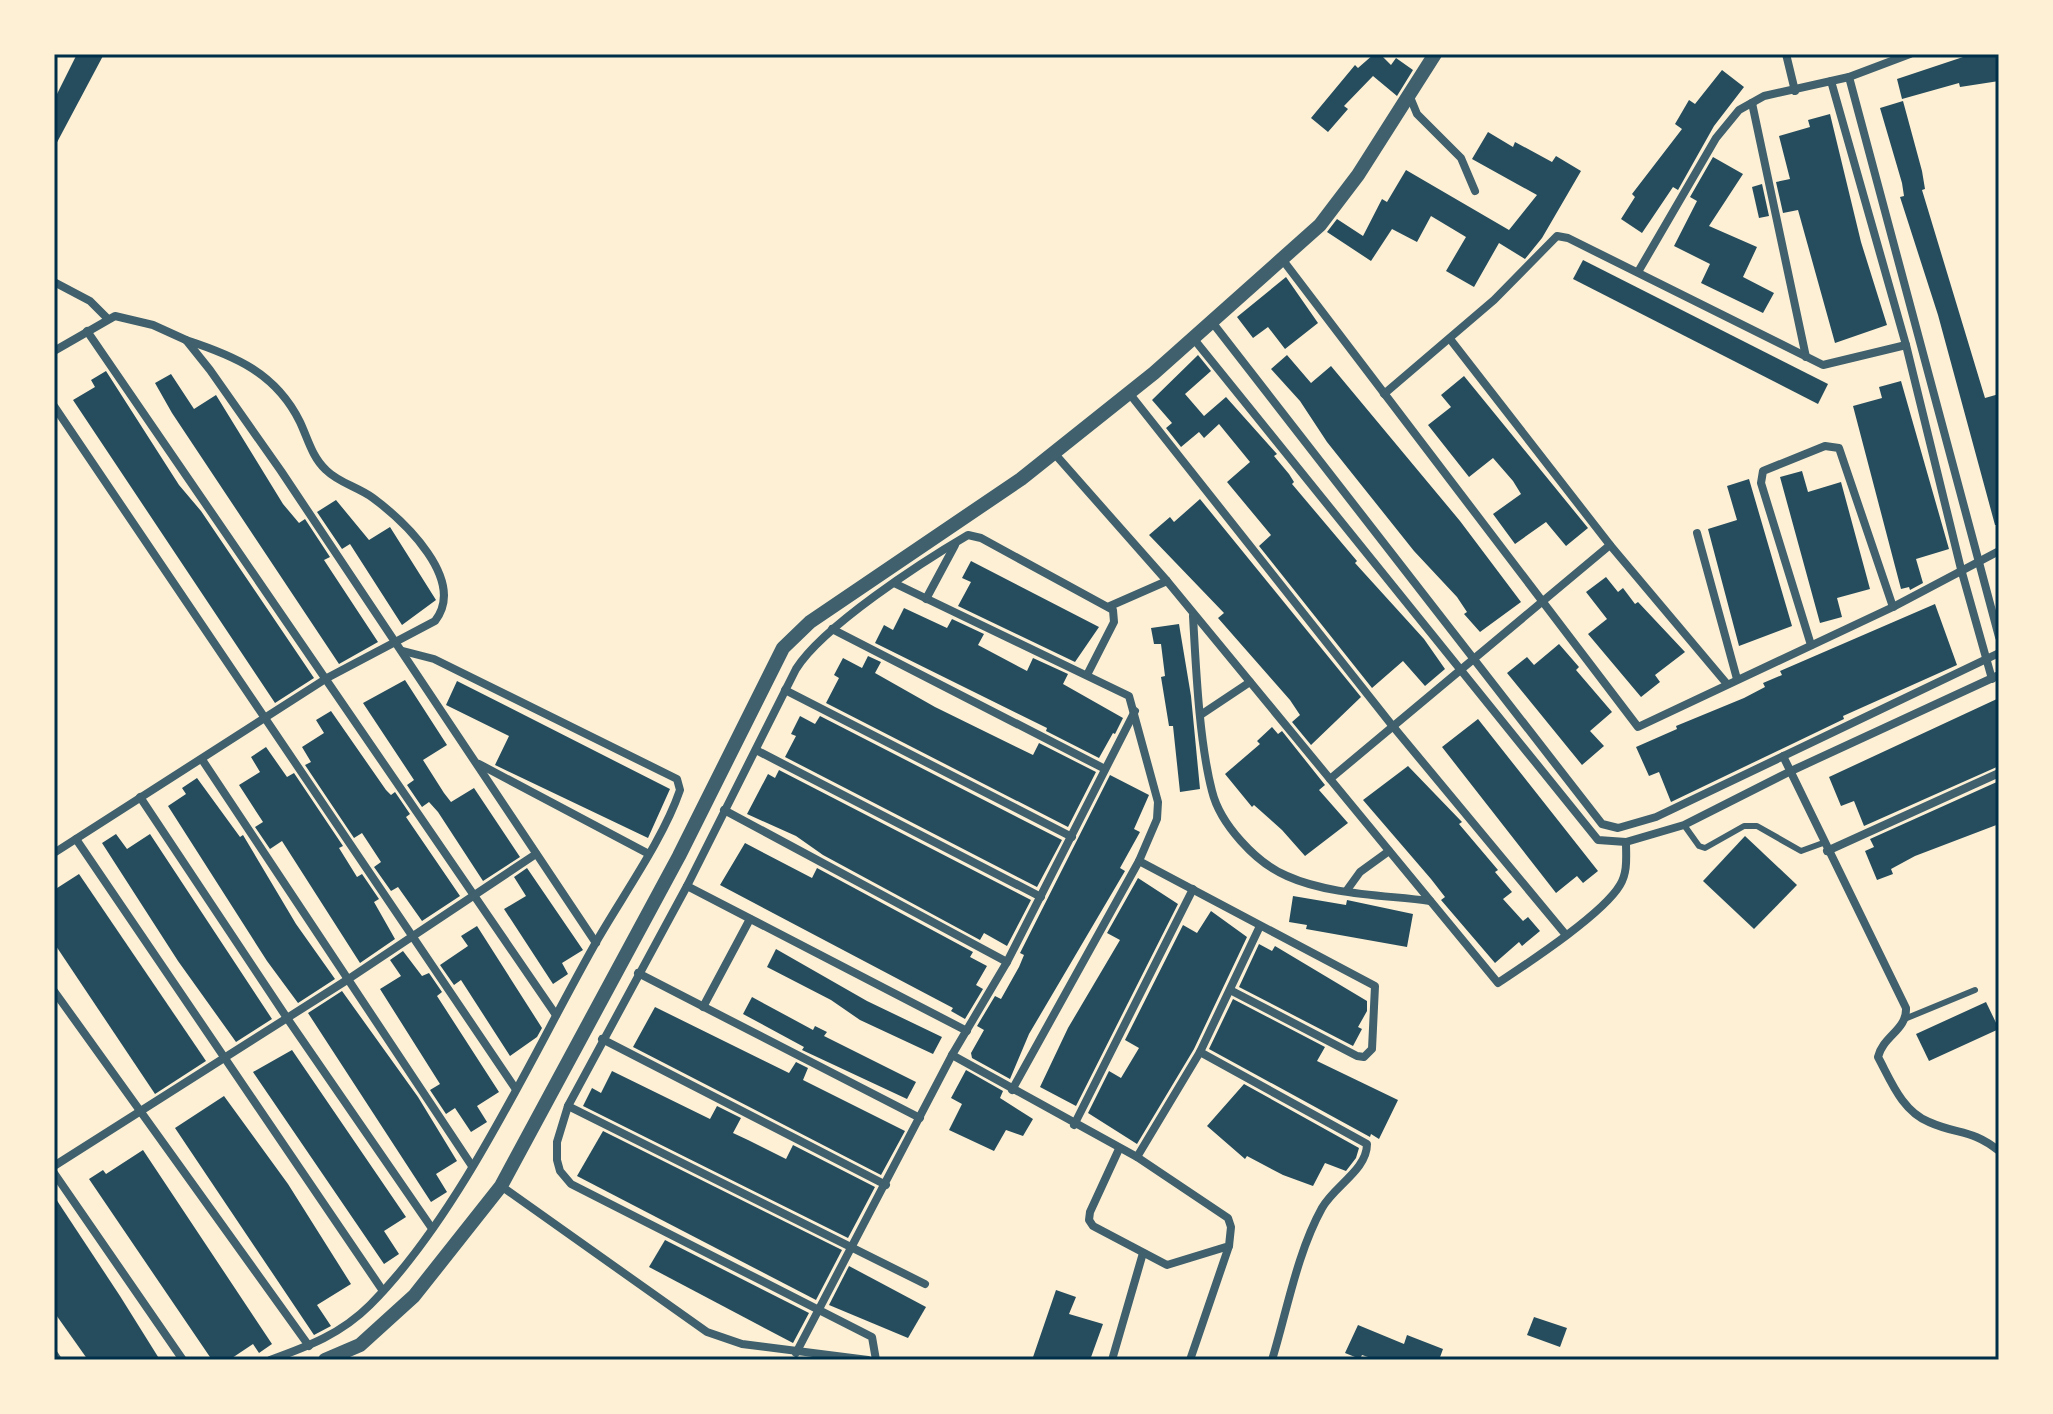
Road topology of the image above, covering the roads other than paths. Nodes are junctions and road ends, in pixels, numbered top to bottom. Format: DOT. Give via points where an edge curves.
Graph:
graph roads {
  1 [pos="1435,54"];
  2 [pos="1786,54"];
  3 [pos="1910,54"];
  4 [pos="1849,77"];
  5 [pos="1831,81"];
  6 [pos="1795,91"];
  7 [pos="1410,97"];
  8 [pos="1752,103"];
  9 [pos="1475,191"];
  10 [pos="1282,259"];
  11 [pos="1638,272"];
  12 [pos="54,282"];
  13 [pos="108,319"];
  14 [pos="1212,322"];
  15 [pos="87,331"];
  16 [pos="1193,338"];
  17 [pos="1450,339"];
  18 [pos="186,340"];
  19 [pos="1906,345"];
  20 [pos="54,351"];
  21 [pos="1806,357"];
  22 [pos="1128,392"];
  23 [pos="1384,394"];
  24 [pos="54,406"];
  25 [pos="1054,453"];
  26 [pos="1697,533"];
  27 [pos="957,541"];
  28 [pos="1610,545"];
  29 [pos="1999,551"];
  30 [pos="1978,559"];
  31 [pos="918,560"];
  32 [pos="1961,569"];
  33 [pos="1167,581"];
  34 [pos="896,584"];
  35 [pos="926,599"];
  36 [pos="1541,602"];
  37 [pos="1110,606"];
  38 [pos="1893,607"];
  39 [pos="1193,614"];
  40 [pos="832,629"];
  41 [pos="1999,637"];
  42 [pos="1811,645"];
  43 [pos="400,648"];
  44 [pos="783,648"];
  45 [pos="1999,653"];
  46 [pos="1472,658"];
  47 [pos="802,659"];
  48 [pos="1987,659"];
  49 [pos="1459,669"];
  50 [pos="1087,675"];
  51 [pos="1995,677"];
  52 [pos="327,678"];
  53 [pos="1737,679"];
  54 [pos="1250,682"];
  55 [pos="1727,684"];
  56 [pos="785,690"];
  57 [pos="1135,711"];
  58 [pos="1202,714"];
  59 [pos="266,719"];
  60 [pos="1391,724"];
  61 [pos="756,750"];
  62 [pos="1783,756"];
  63 [pos="203,761"];
  64 [pos="478,764"];
  65 [pos="1105,769"];
  66 [pos="1791,771"];
  67 [pos="1999,773"];
  68 [pos="1330,779"];
  69 [pos="140,797"];
  70 [pos="724,810"];
  71 [pos="1684,825"];
  72 [pos="1072,837"];
  73 [pos="76,839"];
  74 [pos="1626,842"];
  75 [pos="1825,847"];
  76 [pos="1389,851"];
  77 [pos="54,853"];
  78 [pos="647,853"];
  79 [pos="536,854"];
  80 [pos="1139,861"];
  81 [pos="687,886"];
  82 [pos="1193,889"];
  83 [pos="1347,890"];
  84 [pos="474,893"];
  85 [pos="1041,897"];
  86 [pos="1431,901"];
  87 [pos="650,910"];
  88 [pos="668,919"];
  89 [pos="750,919"];
  90 [pos="1260,926"];
  91 [pos="640,928"];
  92 [pos="1566,935"];
  93 [pos="411,936"];
  94 [pos="658,937"];
  95 [pos="596,943"];
  96 [pos="1007,962"];
  97 [pos="638,973"];
  98 [pos="347,980"];
  99 [pos="1230,990"];
  100 [pos="1975,990"];
  101 [pos="54,991"];
  102 [pos="703,1007"];
  103 [pos="556,1015"];
  104 [pos="287,1018"];
  105 [pos="1907,1018"];
  106 [pos="967,1031"];
  107 [pos="602,1039"];
  108 [pos="1200,1052"];
  109 [pos="952,1055"];
  110 [pos="225,1057"];
  111 [pos="515,1088"];
  112 [pos="1012,1090"];
  113 [pos="568,1106"];
  114 [pos="138,1113"];
  115 [pos="920,1118"];
  116 [pos="1074,1125"];
  117 [pos="1119,1149"];
  118 [pos="1999,1151"];
  119 [pos="1137,1157"];
  120 [pos="54,1166"];
  121 [pos="472,1166"];
  122 [pos="54,1173"];
  123 [pos="886,1185"];
  124 [pos="501,1186"];
  125 [pos="431,1227"];
  126 [pos="1229,1246"];
  127 [pos="850,1248"];
  128 [pos="1143,1253"];
  129 [pos="925,1284"];
  130 [pos="383,1291"];
  131 [pos="818,1311"];
  132 [pos="360,1345"];
  133 [pos="309,1346"];
  134 [pos="796,1353"];
  135 [pos="54,1354"];
  136 [pos="58,1360"];
  137 [pos="183,1360"];
  138 [pos="270,1360"];
  139 [pos="325,1360"];
  140 [pos="354,1360"];
  141 [pos="868,1360"];
  142 [pos="876,1360"];
  143 [pos="1112,1360"];
  144 [pos="1190,1360"];
  145 [pos="1272,1360"];
  1 -- 7 [label="street"];
  2 -- 6 [label="street"];
  3 -- 4 [label="street"];
  4 -- 5 [label="street"];
  4 -- 30 [label="street"];
  5 -- 6 [label="street"];
  5 -- 19 [label="street"];
  6 -- 8 [label="street"];
  7 -- 9 [label="street" via="1417,114 1461,158"];
  7 -- 10 [label="street" via="1320,225"];
  8 -- 11 [label="street" via="1739,110 1716,138"];
  8 -- 21 [label="street"];
  10 -- 14 [label="street"];
  10 -- 23 [label="street"];
  11 -- 17 [label="street" via="1557,236"];
  11 -- 21 [label="street"];
  12 -- 13 [label="street" via="90,301"];
  13 -- 15 [label="street"];
  13 -- 18 [label="street" via="134,319"];
  14 -- 16 [label="street"];
  14 -- 46 [label="street"];
  15 -- 20 [label="street"];
  15 -- 52 [label="street"];
  16 -- 22 [label="street"];
  16 -- 49 [label="street"];
  17 -- 23 [label="street"];
  17 -- 28 [label="street"];
  18 -- 43 [label="street"];
  18 -- 43 [label="street" via="248,363 269,379 286,396 325,469 392,513 436,567 445,593 441,612"];
  19 -- 21 [label="street" via="1834,365"];
  19 -- 32 [label="street"];
  22 -- 25 [label="street"];
  22 -- 60 [label="street"];
  23 -- 36 [label="street"];
  24 -- 59 [label="street"];
  25 -- 31 [label="street"];
  25 -- 33 [label="street"];
  26 -- 53 [label="street"];
  27 -- 31 [label="street"];
  27 -- 35 [label="street"];
  27 -- 37 [label="street" via="968,535 981,538"];
  28 -- 36 [label="street"];
  28 -- 55 [label="street"];
  29 -- 30 [label="street"];
  30 -- 32 [label="street"];
  30 -- 41 [label="street"];
  31 -- 34 [label="street"];
  31 -- 44 [label="street" via="810,622"];
  32 -- 38 [label="street"];
  32 -- 48 [label="street"];
  33 -- 37 [label="street"];
  33 -- 39 [label="street"];
  34 -- 35 [label="street"];
  34 -- 40 [label="street"];
  35 -- 50 [label="street"];
  36 -- 46 [label="street"];
  36 -- 55 [label="street" via="1638,727"];
  37 -- 50 [label="street" via="1114,622"];
  38 -- 42 [label="street"];
  38 -- 42 [label="street" via="1839,448 1825,446 1763,471 1761,483"];
  39 -- 54 [label="street"];
  39 -- 58 [label="street"];
  40 -- 47 [label="street"];
  40 -- 65 [label="street"];
  42 -- 53 [label="street"];
  43 -- 52 [label="street"];
  43 -- 64 [label="street"];
  43 -- 78 [label="street" via="434,659 677,779 678,796"];
  44 -- 47 [label="street"];
  44 -- 87 [label="street"];
  45 -- 48 [label="street"];
  46 -- 49 [label="street"];
  46 -- 62 [label="street" via="1602,824 1640,824"];
  47 -- 56 [label="street"];
  48 -- 51 [label="street"];
  48 -- 62 [label="street"];
  49 -- 60 [label="street"];
  49 -- 74 [label="street" via="1598,840"];
  50 -- 57 [label="street" via="1128,695"];
  51 -- 66 [label="street"];
  52 -- 59 [label="street"];
  52 -- 84 [label="street"];
  53 -- 55 [label="street"];
  54 -- 58 [label="street"];
  54 -- 68 [label="street"];
  56 -- 61 [label="street"];
  56 -- 72 [label="street"];
  57 -- 65 [label="street"];
  57 -- 80 [label="street" via="1158,802 1157,819"];
  58 -- 83 [label="street" via="1212,793 1252,852 1286,876"];
  59 -- 63 [label="street"];
  59 -- 93 [label="street"];
  60 -- 68 [label="street"];
  60 -- 92 [label="street"];
  61 -- 70 [label="street"];
  61 -- 85 [label="street"];
  62 -- 66 [label="street"];
  63 -- 69 [label="street"];
  63 -- 98 [label="street"];
  64 -- 78 [label="street"];
  64 -- 79 [label="street"];
  65 -- 72 [label="street"];
  66 -- 71 [label="street"];
  66 -- 75 [label="street"];
  67 -- 75 [label="street"];
  68 -- 76 [label="street"];
  69 -- 73 [label="street"];
  69 -- 104 [label="street"];
  70 -- 81 [label="street"];
  70 -- 96 [label="street"];
  71 -- 74 [label="street"];
  71 -- 75 [label="lane" via="1705,848 1744,826 1757,826 1801,851"];
  72 -- 85 [label="street"];
  73 -- 77 [label="street"];
  73 -- 110 [label="street"];
  74 -- 92 [label="street" via="1627,869 1621,884"];
  75 -- 105 [label="street"];
  76 -- 83 [label="street" via="1360,872"];
  76 -- 86 [label="street"];
  78 -- 95 [label="street"];
  79 -- 84 [label="street"];
  79 -- 95 [label="street"];
  80 -- 82 [label="street"];
  80 -- 112 [label="street"];
  81 -- 88 [label="street"];
  81 -- 89 [label="street"];
  82 -- 90 [label="street"];
  82 -- 116 [label="street"];
  83 -- 86 [label="street"];
  84 -- 93 [label="street"];
  84 -- 103 [label="street"];
  85 -- 96 [label="street"];
  86 -- 92 [label="street" via="1498,983"];
  87 -- 88 [label="street"];
  87 -- 91 [label="street"];
  88 -- 94 [label="street"];
  89 -- 102 [label="street"];
  89 -- 106 [label="street"];
  90 -- 99 [label="street"];
  90 -- 99 [label="street" via="1375,986 1372,1049 1357,1056"];
  91 -- 94 [label="street"];
  91 -- 124 [label="street"];
  93 -- 98 [label="street"];
  93 -- 111 [label="street"];
  94 -- 97 [label="street"];
  95 -- 103 [label="street"];
  96 -- 106 [label="street"];
  97 -- 102 [label="street"];
  97 -- 107 [label="street"];
  98 -- 104 [label="street"];
  98 -- 121 [label="street"];
  99 -- 108 [label="street"];
  100 -- 105 [label="lane"];
  101 -- 114 [label="street"];
  102 -- 115 [label="street"];
  103 -- 111 [label="street"];
  104 -- 110 [label="street"];
  104 -- 125 [label="street"];
  105 -- 118 [label="street" via="1881,1044 1878,1057 1902,1100 1926,1122 1975,1134"];
  106 -- 109 [label="street"];
  107 -- 113 [label="street"];
  107 -- 123 [label="street"];
  108 -- 119 [label="street"];
  108 -- 145 [label="street" via="1367,1144 1364,1158 1335,1189 1315,1223"];
  109 -- 112 [label="street"];
  109 -- 115 [label="street"];
  110 -- 114 [label="street"];
  110 -- 130 [label="street"];
  111 -- 121 [label="street"];
  112 -- 116 [label="street"];
  113 -- 127 [label="street"];
  113 -- 131 [label="street" via="557,1160 571,1184"];
  114 -- 120 [label="street"];
  114 -- 133 [label="street"];
  115 -- 123 [label="street"];
  116 -- 117 [label="street"];
  117 -- 119 [label="street"];
  117 -- 128 [label="street" via="1089,1220"];
  119 -- 126 [label="street" via="1228,1218"];
  121 -- 125 [label="street"];
  122 -- 137 [label="street"];
  123 -- 127 [label="street"];
  124 -- 132 [label="street" via="414,1296"];
  124 -- 134 [label="street" via="707,1332"];
  125 -- 130 [label="street"];
  126 -- 128 [label="street" via="1173,1265"];
  126 -- 144 [label="street"];
  127 -- 129 [label="street"];
  127 -- 131 [label="street"];
  128 -- 143 [label="street"];
  130 -- 133 [label="street" via="345,1328"];
  131 -- 134 [label="street"];
  131 -- 142 [label="street" via="872,1337"];
  132 -- 139 [label="street"];
  132 -- 140 [label="lane"];
  133 -- 138 [label="street"];
  134 -- 141 [label="street"];
  135 -- 136 [label="street"];
}
